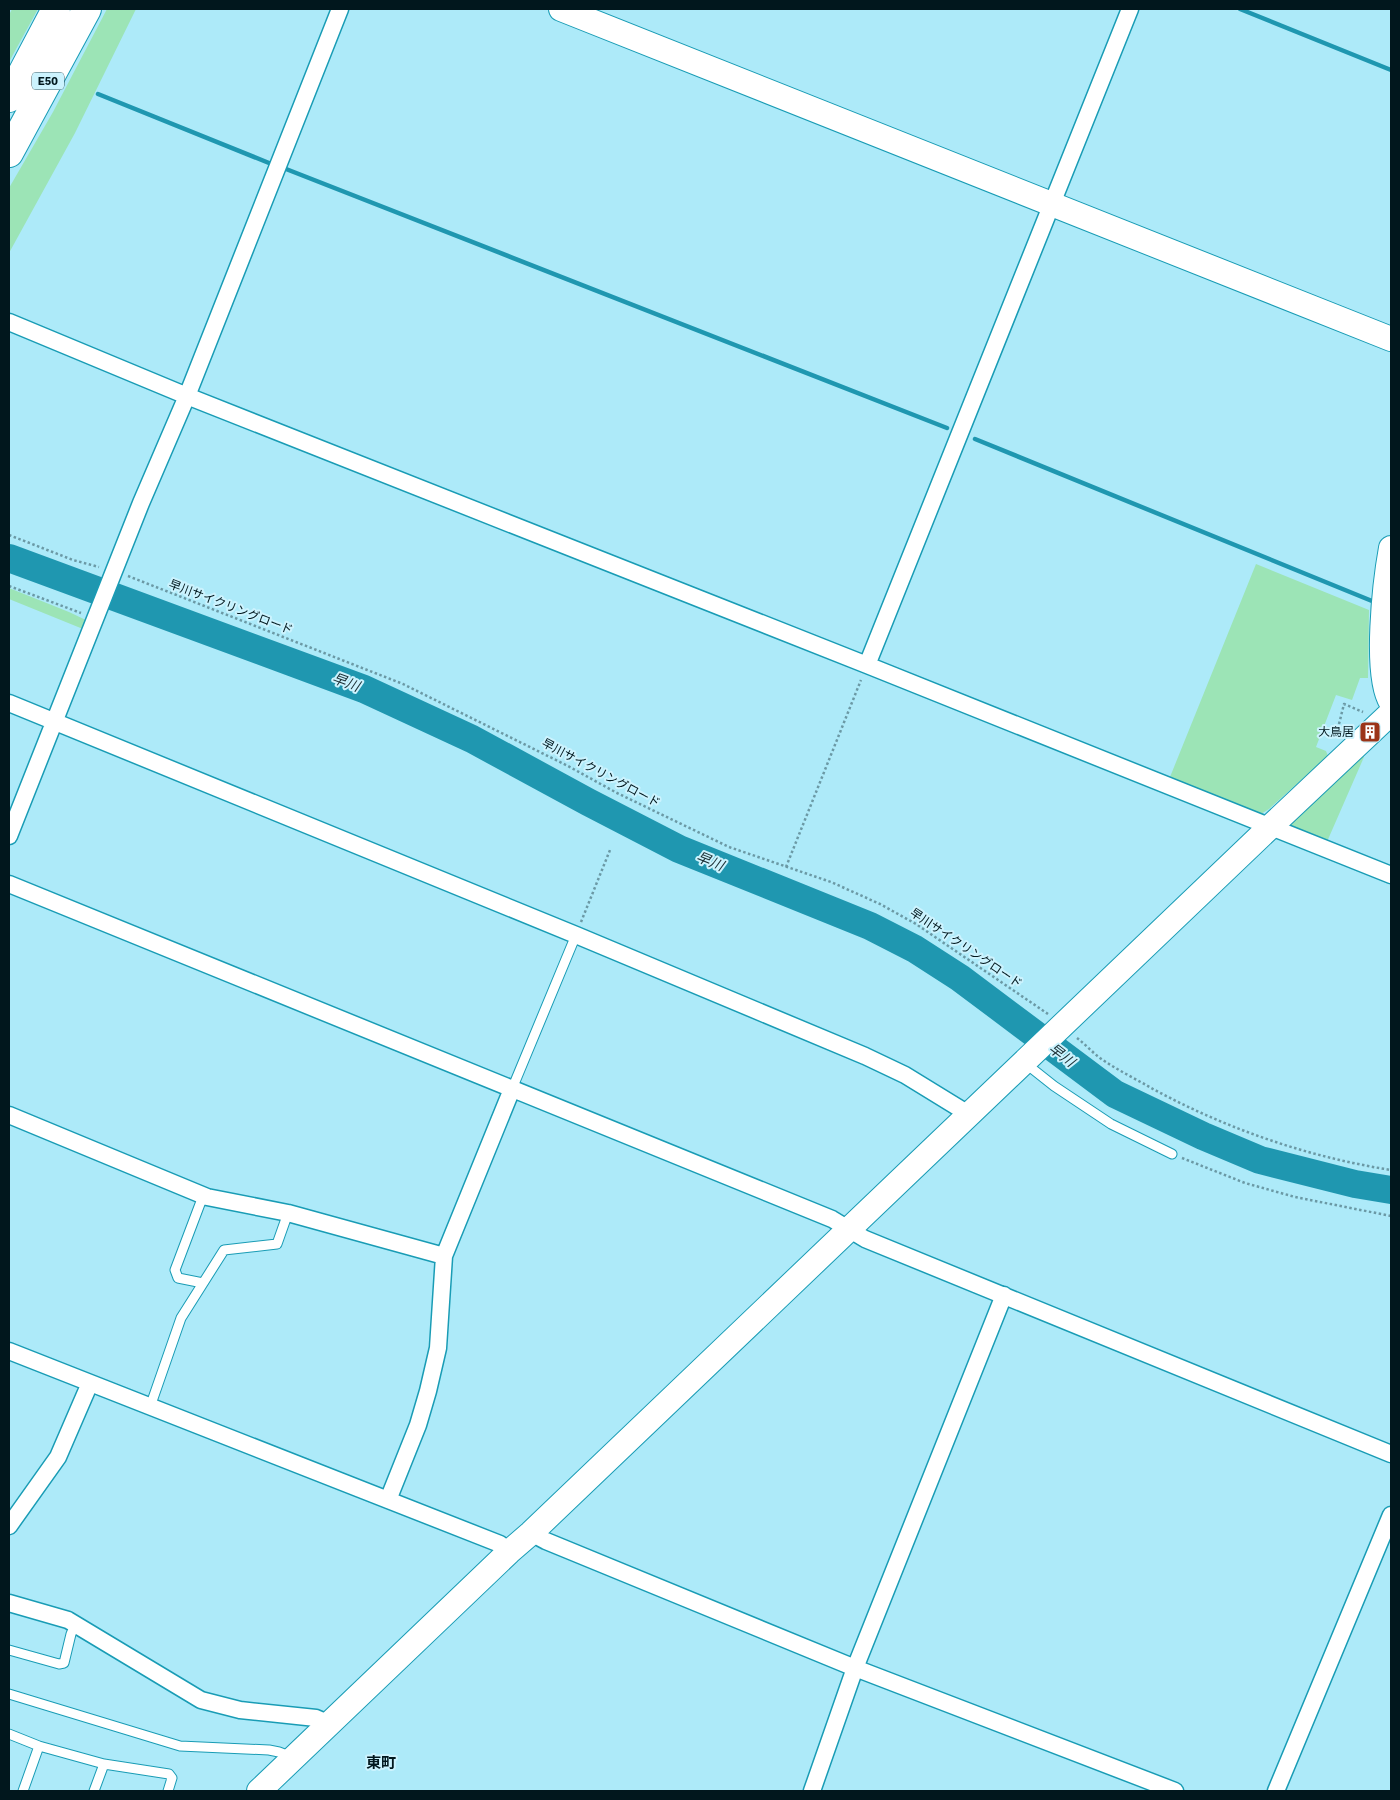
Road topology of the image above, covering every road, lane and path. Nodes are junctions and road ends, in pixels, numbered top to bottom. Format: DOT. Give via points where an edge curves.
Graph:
graph roads {
  1 [pos="56,9"];
  2 [pos="87,9"];
  3 [pos="340,9"];
  4 [pos="560,9"];
  5 [pos="1130,9"];
  6 [pos="9,98"];
  7 [pos="9,153"];
  8 [pos="1052,204"];
  9 [pos="9,322"];
  10 [pos="1391,339"];
  11 [pos="187,396"];
  12 [pos="9,535"];
  13 [pos="1391,548"];
  14 [pos="117,573"];
  15 [pos="9,586"];
  16 [pos="96,619"];
  17 [pos="867,665"];
  18 [pos="1391,702"];
  19 [pos="9,703"];
  20 [pos="1391,713"];
  21 [pos="1368,718"];
  22 [pos="56,722"];
  23 [pos="1339,724"];
  24 [pos="1270,827"];
  25 [pos="9,836"];
  26 [pos="610,850"];
  27 [pos="786,867"];
  28 [pos="1391,876"];
  29 [pos="9,884"];
  30 [pos="576,935"];
  31 [pos="1061,1027"];
  32 [pos="1026,1061"];
  33 [pos="512,1089"];
  34 [pos="9,1115"];
  35 [pos="969,1116"];
  36 [pos="1172,1154"];
  37 [pos="1391,1170"];
  38 [pos="202,1196"];
  39 [pos="288,1213"];
  40 [pos="1391,1216"];
  41 [pos="849,1229"];
  42 [pos="444,1256"];
  43 [pos="203,1283"];
  44 [pos="1004,1295"];
  45 [pos="9,1351"];
  46 [pos="90,1383"];
  47 [pos="150,1406"];
  48 [pos="1391,1454"];
  49 [pos="388,1500"];
  50 [pos="1391,1514"];
  51 [pos="9,1526"];
  52 [pos="531,1533"];
  53 [pos="509,1552"];
  54 [pos="9,1603"];
  55 [pos="75,1625"];
  56 [pos="9,1650"];
  57 [pos="856,1668"];
  58 [pos="9,1694"];
  59 [pos="330,1724"];
  60 [pos="9,1734"];
  61 [pos="39,1746"];
  62 [pos="294,1758"];
  63 [pos="104,1764"];
  64 [pos="22,1791"];
  65 [pos="94,1791"];
  66 [pos="168,1791"];
  67 [pos="260,1791"];
  68 [pos="812,1791"];
  69 [pos="1174,1791"];
  70 [pos="1276,1791"];
  1 -- 6 [label="highway, E50"];
  2 -- 7 [label="highway, E50"];
  3 -- 11 [label="street"];
  4 -- 8 [label="street"];
  5 -- 8 [label="street"];
  8 -- 10 [label="street"];
  8 -- 17 [label="street"];
  9 -- 11 [label="street"];
  11 -- 14 [label="street"];
  11 -- 17 [label="street"];
  12 -- 14 [label="path, 早川サイクリングロード"];
  13 -- 18 [label="street" via="1382,644 1385,688"];
  14 -- 16 [label="street"];
  14 -- 27 [label="path, 早川サイクリングロード" via="403,684 674,821"];
  15 -- 16 [label="path"];
  16 -- 22 [label="street"];
  17 -- 24 [label="street"];
  17 -- 27 [label="path"];
  19 -- 22 [label="street"];
  20 -- 24 [label="street"];
  21 -- 23 [label="path" via="1344,704"];
  22 -- 25 [label="street"];
  22 -- 30 [label="street"];
  24 -- 28 [label="street"];
  24 -- 31 [label="street"];
  26 -- 30 [label="path"];
  27 -- 31 [label="path, 早川サイクリングロード" via="831,882 916,924"];
  29 -- 33 [label="street"];
  30 -- 33 [label="lane"];
  30 -- 35 [label="street" via="878,1062"];
  31 -- 32 [label="street"];
  31 -- 37 [label="path, 早川サイクリングロード" via="1100,1058 1205,1116 1294,1148"];
  32 -- 35 [label="street"];
  32 -- 36 [label="lane" via="1054,1086 1111,1124"];
  33 -- 41 [label="street" via="832,1219"];
  33 -- 42 [label="street"];
  34 -- 38 [label="street"];
  35 -- 41 [label="street"];
  36 -- 40 [label="path" via="1270,1190"];
  38 -- 39 [label="street"];
  38 -- 43 [label="lane" via="175,1270 178,1278"];
  39 -- 42 [label="street"];
  39 -- 43 [label="lane" via="276,1244 224,1250"];
  41 -- 44 [label="street" via="864,1239"];
  41 -- 52 [label="street"];
  42 -- 49 [label="street" via="438,1348 428,1392"];
  43 -- 47 [label="lane" via="181,1318"];
  44 -- 48 [label="street"];
  44 -- 57 [label="street"];
  45 -- 46 [label="street"];
  46 -- 47 [label="street"];
  46 -- 51 [label="street" via="58,1458"];
  47 -- 49 [label="street"];
  49 -- 53 [label="street" via="500,1544"];
  50 -- 70 [label="street"];
  52 -- 53 [label="street"];
  52 -- 57 [label="street"];
  53 -- 59 [label="street"];
  54 -- 55 [label="street" via="68,1620"];
  55 -- 56 [label="lane" via="64,1663"];
  55 -- 59 [label="street" via="201,1700 240,1710 316,1718"];
  57 -- 68 [label="street"];
  57 -- 69 [label="street"];
  58 -- 62 [label="lane" via="180,1746 269,1750"];
  59 -- 62 [label="street"];
  60 -- 61 [label="lane"];
  61 -- 63 [label="lane"];
  61 -- 64 [label="lane"];
  62 -- 67 [label="street"];
  63 -- 65 [label="lane"];
  63 -- 66 [label="lane" via="169,1774 172,1778"];
}
